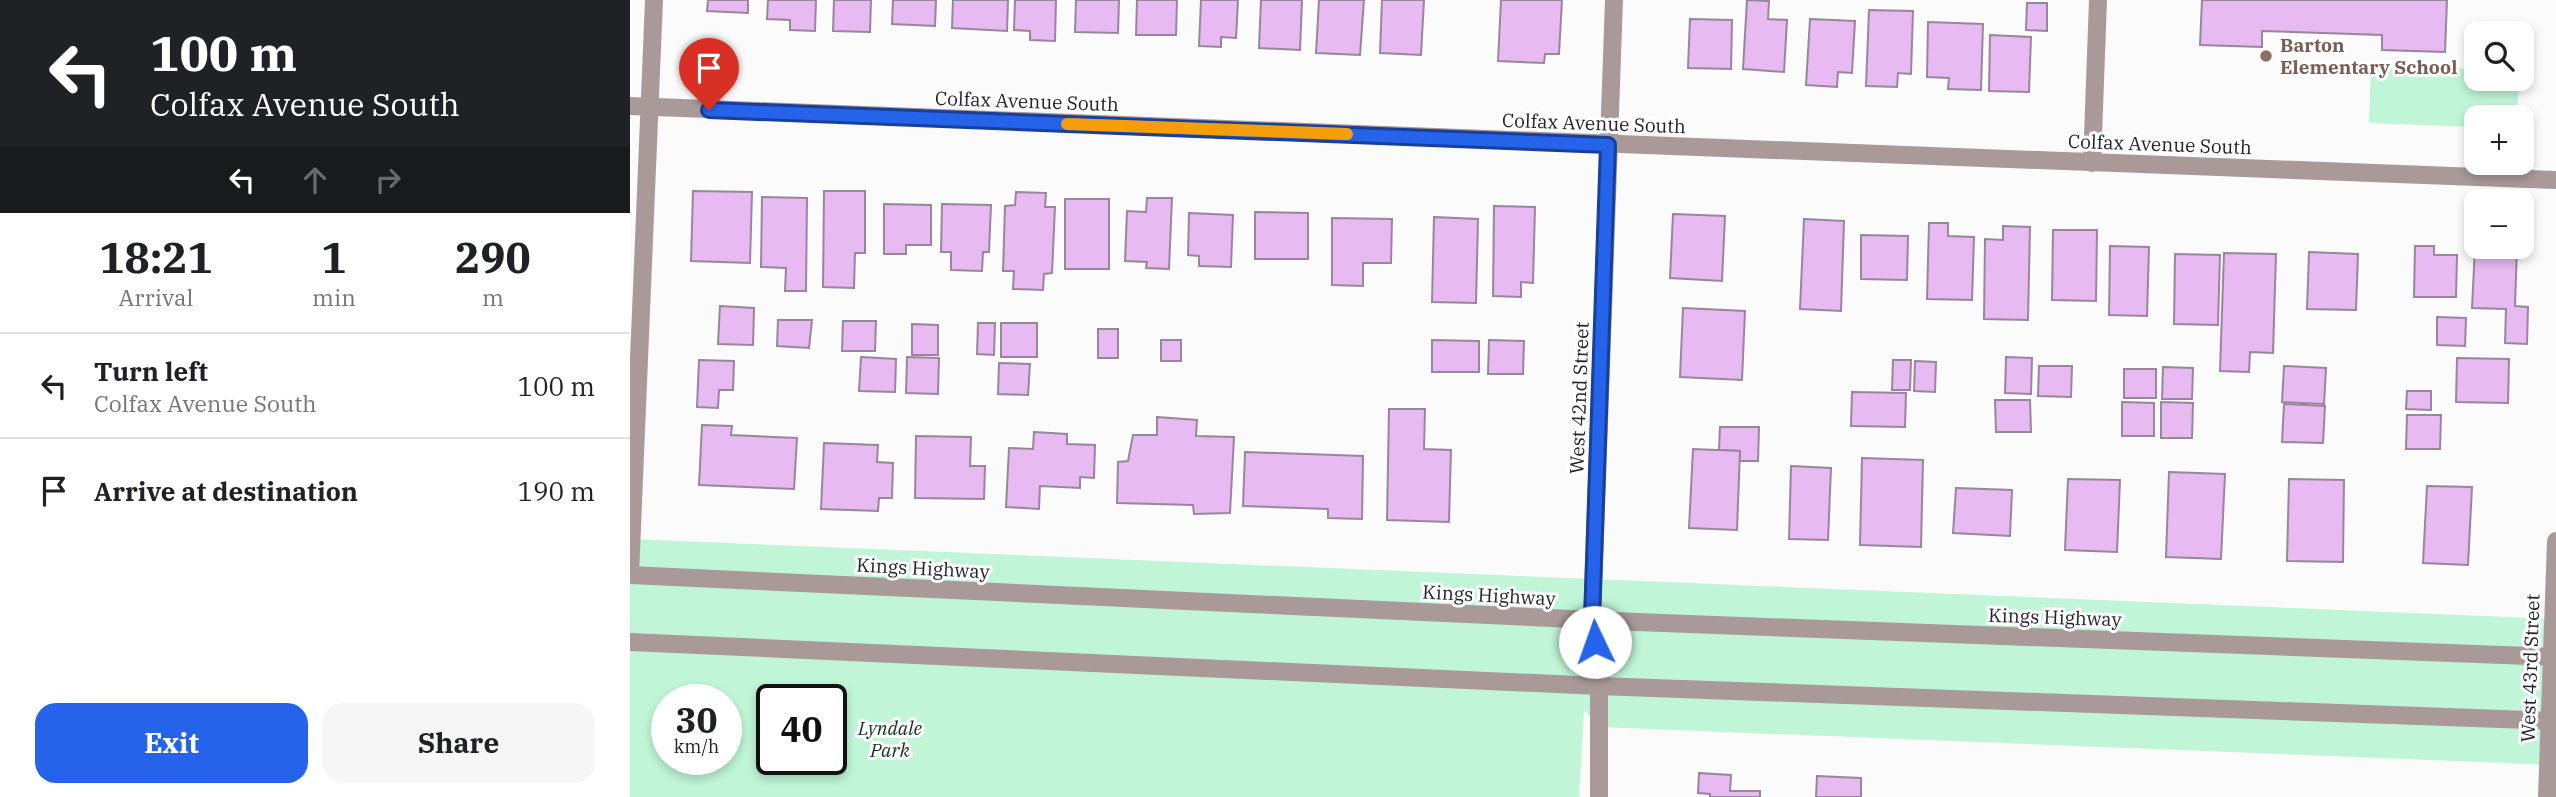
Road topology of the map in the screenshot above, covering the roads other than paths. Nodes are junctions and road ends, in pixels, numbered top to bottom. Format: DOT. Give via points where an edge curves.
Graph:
graph roads {
  1 [pos="654,0"];
  2 [pos="1614,0"];
  3 [pos="2098,0"];
  4 [pos="630,106"];
  5 [pos="651,107"];
  6 [pos="1608,145"];
  7 [pos="2092,163"];
  8 [pos="2556,180"];
  9 [pos="2556,541"];
  10 [pos="630,575"];
  11 [pos="1592,620"];
  12 [pos="630,642"];
  13 [pos="2554,657"];
  14 [pos="1600,686"];
  15 [pos="2553,721"];
  16 [pos="1599,797"];
  17 [pos="2547,797"];
  1 -- 5 [label="street"];
  2 -- 6 [label="street, West 42nd Street"];
  3 -- 7 [label="street"];
  4 -- 5 [label="street, Colfax Avenue South"];
  5 -- 6 [label="street, Colfax Avenue South"];
  5 -- 10 [label="street"];
  6 -- 7 [label="street, Colfax Avenue South"];
  6 -- 11 [label="street, West 42nd Street"];
  7 -- 8 [label="street, Colfax Avenue South"];
  9 -- 13 [label="street, West 43rd Street"];
  10 -- 11 [label="street, Kings Highway"];
  11 -- 13 [label="street, Kings Highway"];
  11 -- 14 [label="street, West 42nd Street"];
  12 -- 14 [label="street"];
  13 -- 15 [label="street, West 43rd Street"];
  14 -- 15 [label="street"];
  14 -- 16 [label="street, West 42nd Street"];
  15 -- 17 [label="street, West 43rd Street"];
}
